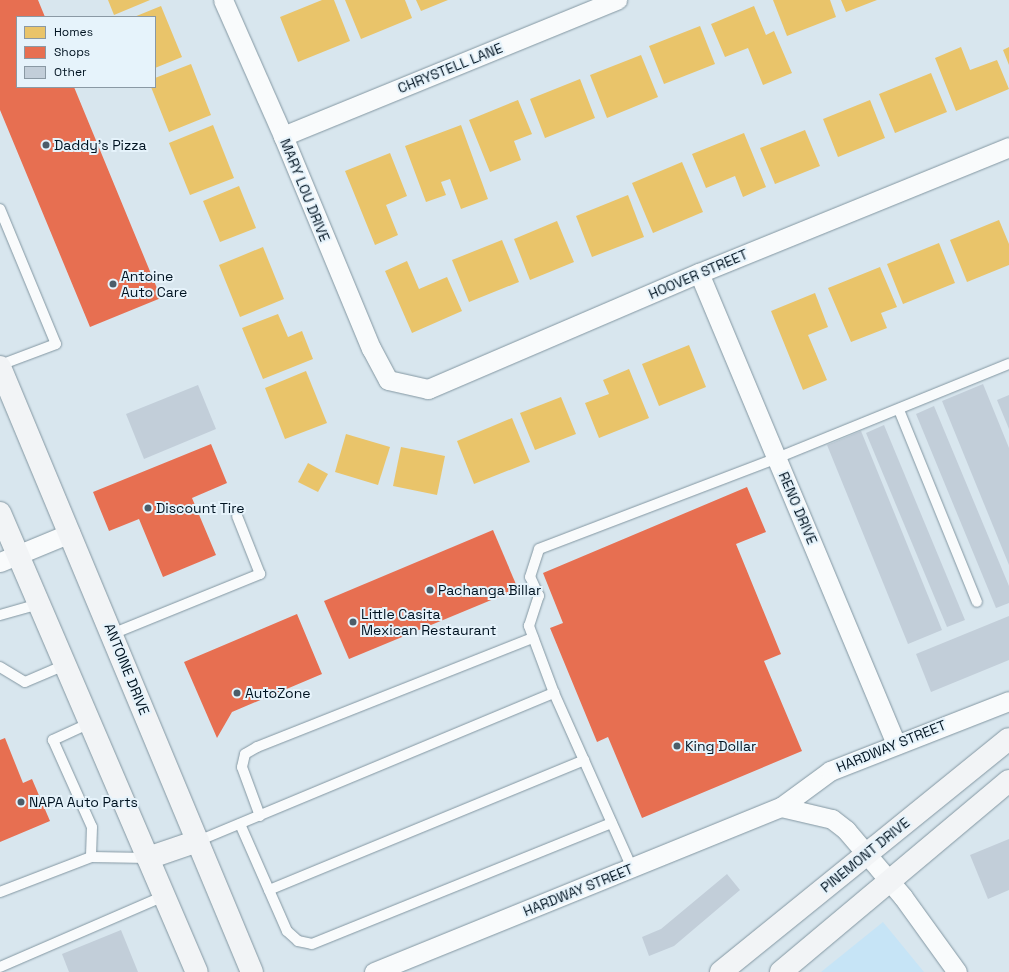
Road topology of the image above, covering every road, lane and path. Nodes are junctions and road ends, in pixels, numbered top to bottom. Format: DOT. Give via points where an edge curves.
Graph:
graph roads {
  1 [pos="223,0"];
  2 [pos="617,0"];
  3 [pos="283,136"];
  4 [pos="1009,147"];
  5 [pos="0,209"];
  6 [pos="699,273"];
  7 [pos="1009,364"];
  8 [pos="0,366"];
  9 [pos="388,380"];
  10 [pos="899,410"];
  11 [pos="777,458"];
  12 [pos="0,513"];
  13 [pos="238,516"];
  14 [pos="70,533"];
  15 [pos="9,558"];
  16 [pos="977,602"];
  17 [pos="38,604"];
  18 [pos="0,615"];
  19 [pos="112,634"];
  20 [pos="533,638"];
  21 [pos="65,665"];
  22 [pos="0,667"];
  23 [pos="554,693"];
  24 [pos="1009,701"];
  25 [pos="90,723"];
  26 [pos="1009,739"];
  27 [pos="896,744"];
  28 [pos="584,760"];
  29 [pos="1009,781"];
  30 [pos="781,807"];
  31 [pos="260,816"];
  32 [pos="611,823"];
  33 [pos="240,824"];
  34 [pos="198,841"];
  35 [pos="867,853"];
  36 [pos="91,857"];
  37 [pos="148,858"];
  38 [pos="632,868"];
  39 [pos="890,880"];
  40 [pos="269,890"];
  41 [pos="0,892"];
  42 [pos="164,896"];
  43 [pos="0,967"];
  44 [pos="197,972"];
  45 [pos="252,972"];
  46 [pos="374,972"];
  47 [pos="721,972"];
  48 [pos="781,972"];
  49 [pos="955,972"];
  1 -- 3 [label="street, MARY LOU DRIVE"];
  2 -- 3 [label="street, CHRYSTELL LANE"];
  3 -- 9 [label="street, MARY LOU DRIVE" via="371,348"];
  4 -- 6 [label="street, HOOVER STREET"];
  5 -- 8 [label="lane" via="56,344"];
  6 -- 9 [label="street, HOOVER STREET" via="428,389"];
  6 -- 11 [label="street, RENO DRIVE"];
  7 -- 10 [label="lane"];
  8 -- 14 [label="main road, ANTOINE DRIVE"];
  10 -- 11 [label="lane"];
  10 -- 16 [label="lane"];
  11 -- 20 [label="lane" via="539,549 530,577 538,596 529,626"];
  11 -- 27 [label="street, RENO DRIVE"];
  12 -- 15 [label="main road"];
  13 -- 19 [label="lane" via="260,574"];
  14 -- 15 [label="street"];
  14 -- 19 [label="main road, ANTOINE DRIVE"];
  15 -- 17 [label="main road"];
  17 -- 18 [label="lane"];
  17 -- 21 [label="main road"];
  19 -- 34 [label="main road, ANTOINE DRIVE"];
  20 -- 23 [label="lane"];
  20 -- 31 [label="lane" via="257,747 245,754 242,767"];
  21 -- 22 [label="lane" via="24,682"];
  21 -- 25 [label="main road"];
  23 -- 28 [label="lane"];
  23 -- 31 [label="lane"];
  24 -- 27 [label="street, HARDWAY STREET"];
  25 -- 36 [label="lane" via="53,740 92,827"];
  25 -- 37 [label="main road"];
  26 -- 35 [label="main road, PINEMONT DRIVE"];
  27 -- 30 [label="street, HARDWAY STREET" via="830,770"];
  28 -- 32 [label="lane"];
  28 -- 40 [label="lane"];
  29 -- 39 [label="main road"];
  30 -- 35 [label="street" via="832,819"];
  30 -- 38 [label="street, HARDWAY STREET"];
  31 -- 33 [label="lane"];
  32 -- 38 [label="lane"];
  32 -- 40 [label="lane" via="312,944 298,941 287,931"];
  33 -- 34 [label="lane"];
  33 -- 40 [label="lane"];
  34 -- 37 [label="main road"];
  34 -- 45 [label="main road, ANTOINE DRIVE"];
  35 -- 39 [label="street"];
  35 -- 47 [label="main road, PINEMONT DRIVE"];
  36 -- 37 [label="lane"];
  36 -- 41 [label="lane"];
  37 -- 42 [label="main road"];
  38 -- 46 [label="street, HARDWAY STREET"];
  39 -- 48 [label="main road"];
  39 -- 49 [label="street"];
  42 -- 43 [label="lane"];
  42 -- 44 [label="main road"];
}
